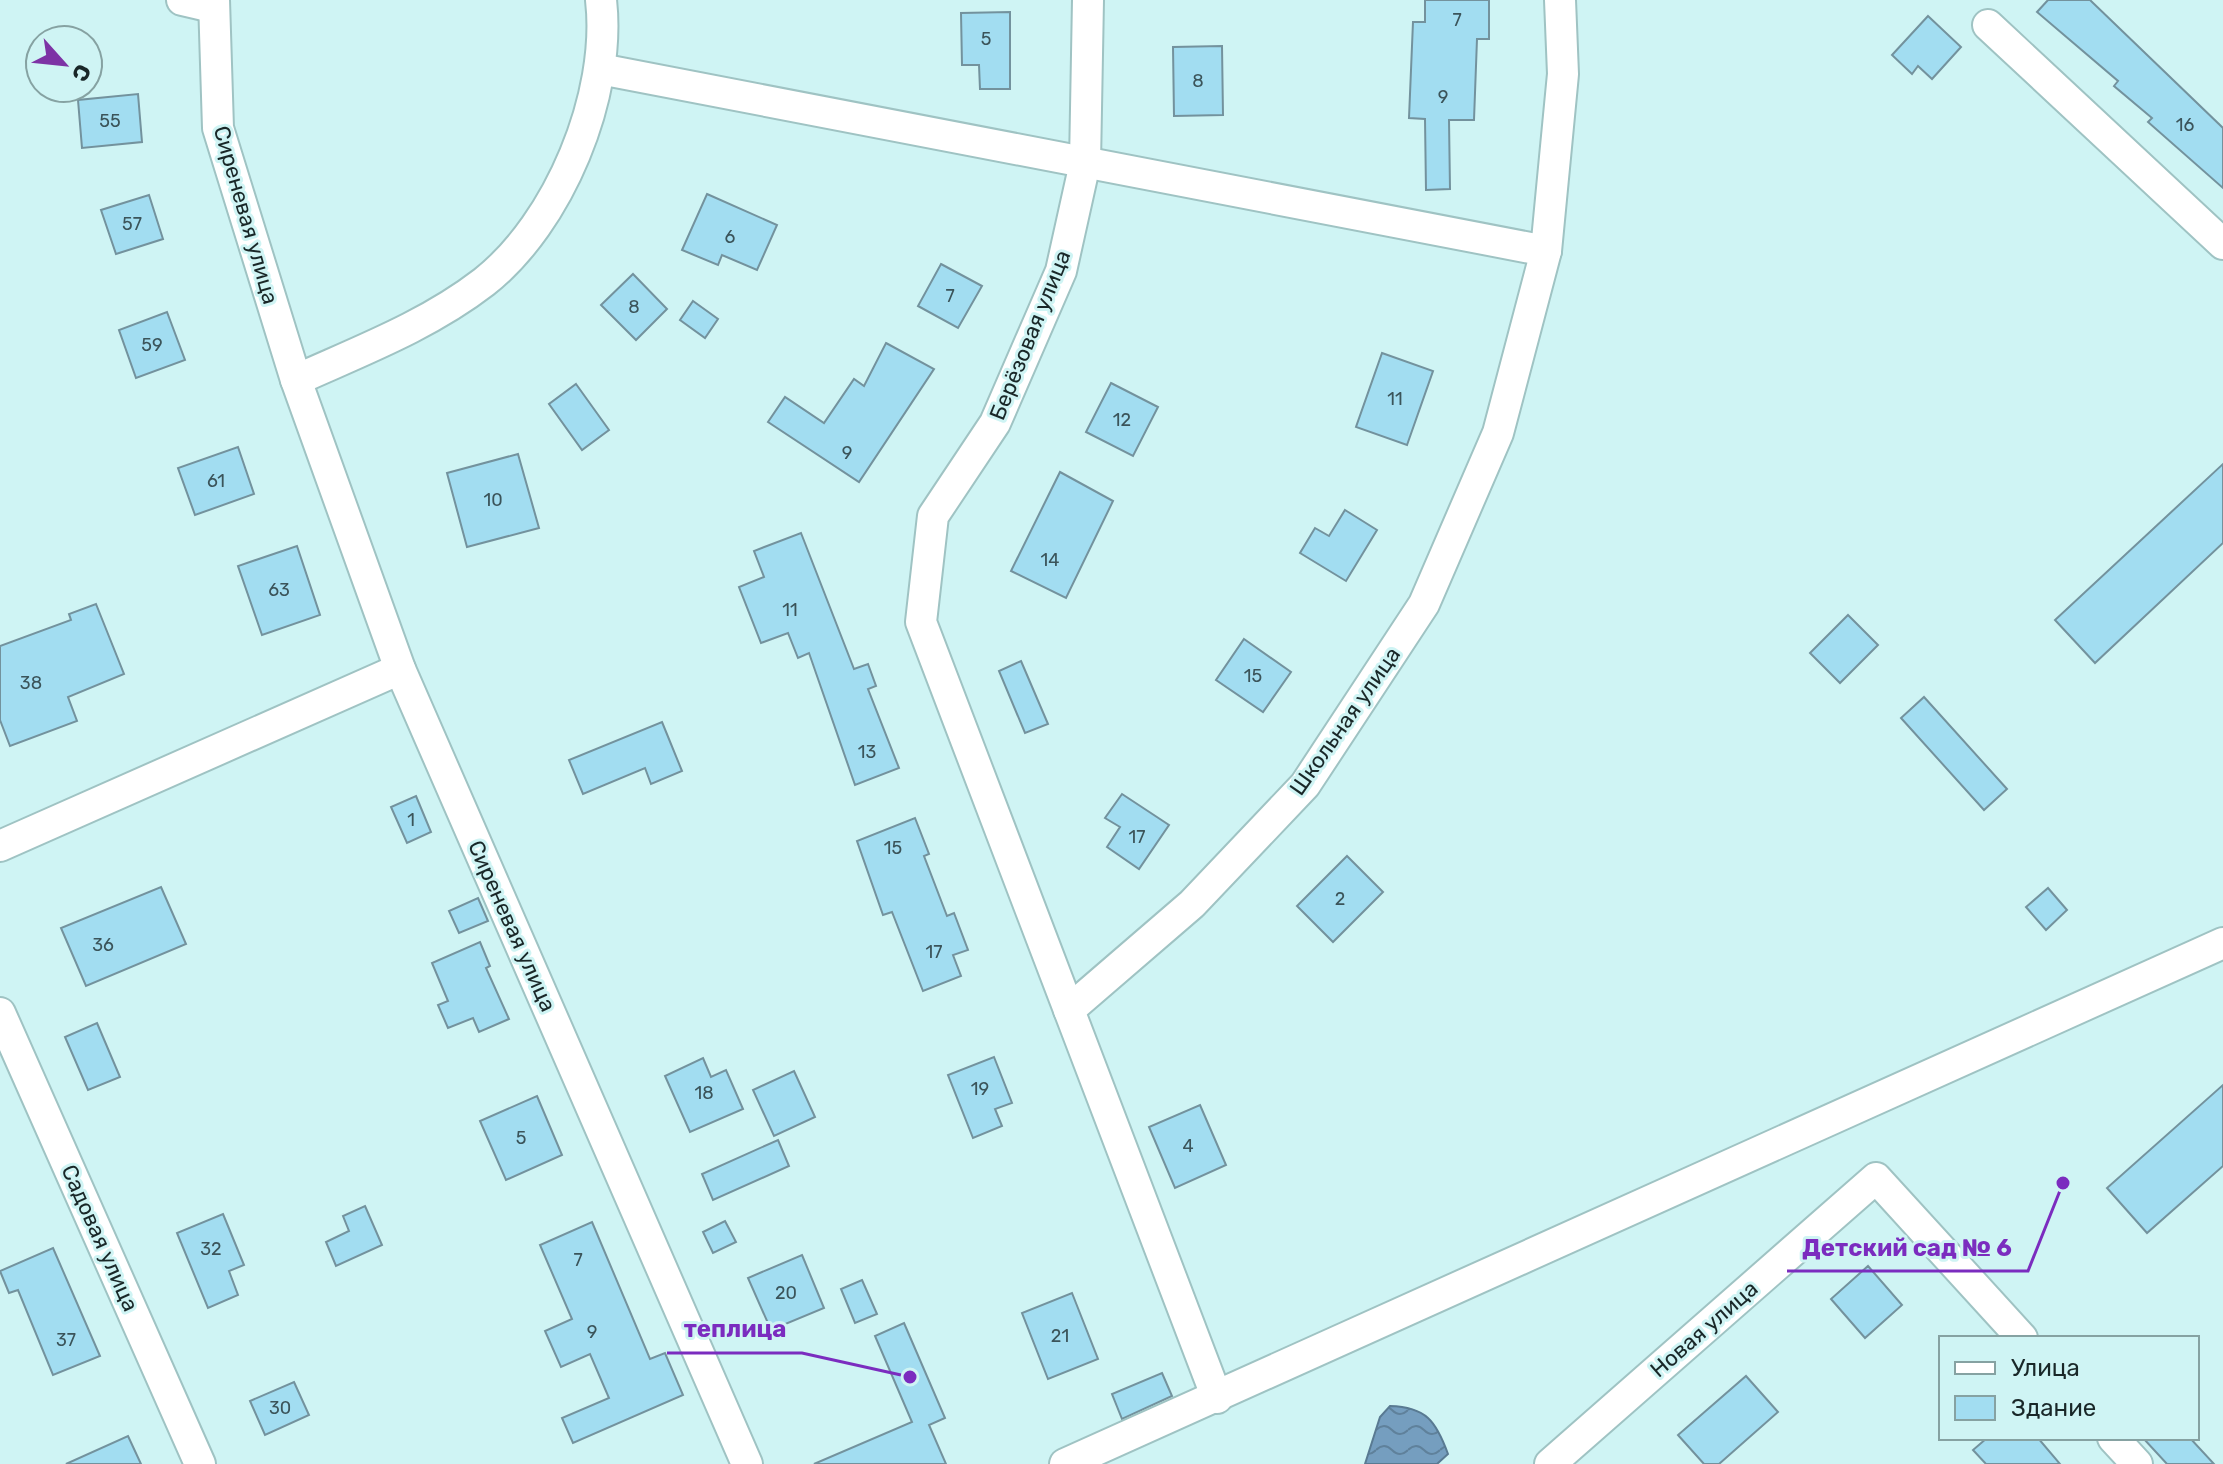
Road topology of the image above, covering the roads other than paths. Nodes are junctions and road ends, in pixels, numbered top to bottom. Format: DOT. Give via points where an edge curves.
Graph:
graph roads {
  1 [pos="182,0"];
  2 [pos="601,0"];
  3 [pos="1088,0"];
  4 [pos="1560,0"];
  5 [pos="213,4"];
  6 [pos="1988,25"];
  7 [pos="600,69"];
  8 [pos="1085,163"];
  9 [pos="2223,244"];
  10 [pos="1546,251"];
  11 [pos="296,380"];
  12 [pos="400,669"];
  13 [pos="0,846"];
  14 [pos="2223,943"];
  15 [pos="1069,1010"];
  16 [pos="0,1013"];
  17 [pos="2020,1336"];
  18 [pos="1217,1398"];
  19 [pos="2115,1440"];
  20 [pos="200,1464"];
  21 [pos="747,1464"];
  22 [pos="1065,1464"];
  23 [pos="1550,1464"];
  24 [pos="2137,1464"];
  1 -- 5 [label="street"];
  2 -- 7 [label="street"];
  3 -- 8 [label="street, Берёзовая улица"];
  4 -- 10 [label="street, Школьная улица" via="1563,74"];
  5 -- 11 [label="street, Сиреневая улица" via="218,128"];
  6 -- 9 [label="street"];
  7 -- 8 [label="street"];
  7 -- 11 [label="street" via="585,133 543,217 485,281 410,329"];
  8 -- 10 [label="street"];
  8 -- 15 [label="street, Берёзовая улица" via="1061,271 995,423 933,516 921,622"];
  10 -- 15 [label="street, Школьная улица" via="1498,433 1424,604 1305,785 1192,904"];
  11 -- 12 [label="street, Сиреневая улица"];
  12 -- 13 [label="street"];
  12 -- 21 [label="street, Сиреневая улица"];
  14 -- 18 [label="street"];
  15 -- 18 [label="street"];
  16 -- 20 [label="street, Садовая улица"];
  17 -- 23 [label="street, Новая улица" via="1876,1178"];
  18 -- 22 [label="street"];
  19 -- 24 [label="street"];
}
